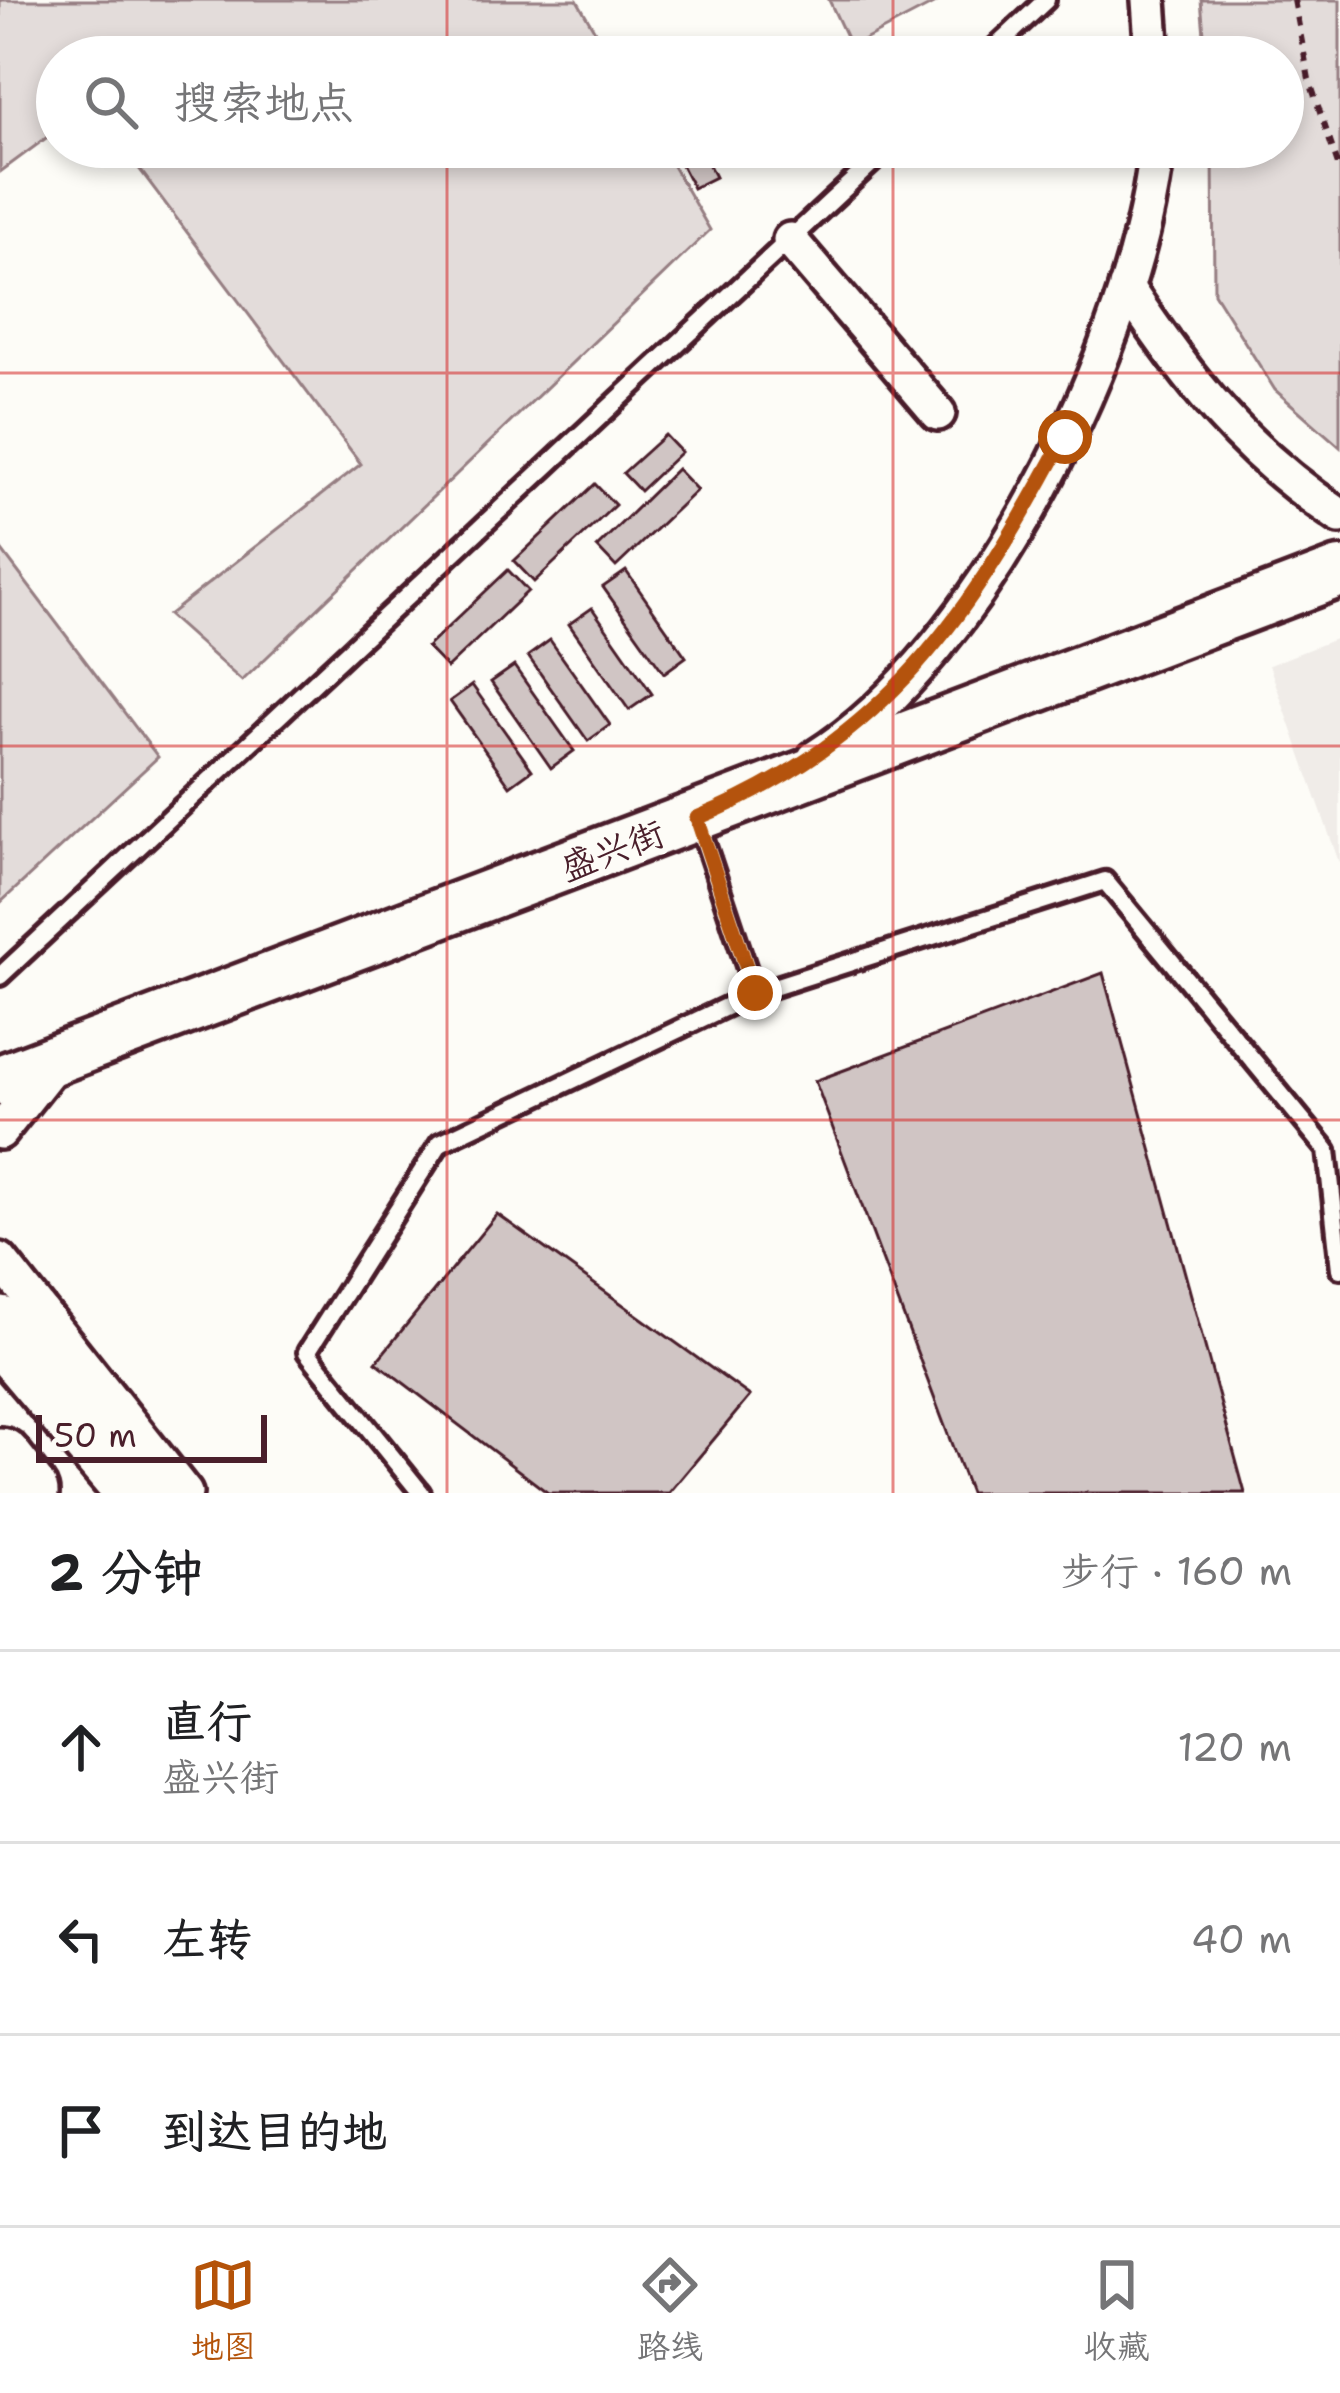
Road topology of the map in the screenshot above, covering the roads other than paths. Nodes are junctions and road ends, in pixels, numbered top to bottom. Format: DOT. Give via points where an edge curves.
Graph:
graph roads {
  1 [pos="1046,0"];
  2 [pos="1149,0"];
  3 [pos="1007,36"];
  4 [pos="1152,36"];
  5 [pos="868,168"];
  6 [pos="1154,168"];
  7 [pos="790,241"];
  8 [pos="1126,286"];
  9 [pos="938,413"];
  10 [pos="1340,516"];
  11 [pos="1340,572"];
  12 [pos="757,794"];
  13 [pos="697,818"];
  14 [pos="0,976"];
  15 [pos="755,993"];
  16 [pos="58,1059"];
  17 [pos="0,1080"];
  18 [pos="0,1132"];
  19 [pos="0,1260"];
  20 [pos="1340,1268"];
  21 [pos="0,1329"];
  22 [pos="0,1460"];
  23 [pos="26,1493"];
  24 [pos="139,1493"];
  25 [pos="185,1493"];
  26 [pos="421,1493"];
  1 -- 3 [label="lane"];
  2 -- 4 [label="street"];
  5 -- 7 [label="lane"];
  6 -- 8 [label="street, 盛兴街"];
  7 -- 9 [label="street"];
  7 -- 14 [label="lane"];
  8 -- 10 [label="street" via="1211,409 1287,481"];
  8 -- 12 [label="street, 盛兴街" via="1074,419 975,590 872,716"];
  11 -- 12 [label="street"];
  12 -- 13 [label="street, 盛兴街"];
  13 -- 15 [label="lane"];
  13 -- 16 [label="street, 盛兴街"];
  15 -- 20 [label="lane" via="1106,881 1327,1150"];
  15 -- 26 [label="lane" via="440,1143 307,1352"];
  16 -- 17 [label="street, 盛兴街"];
  16 -- 18 [label="street"];
  19 -- 25 [label="street"];
  21 -- 24 [label="highway"];
  22 -- 23 [label="highway"];
}
